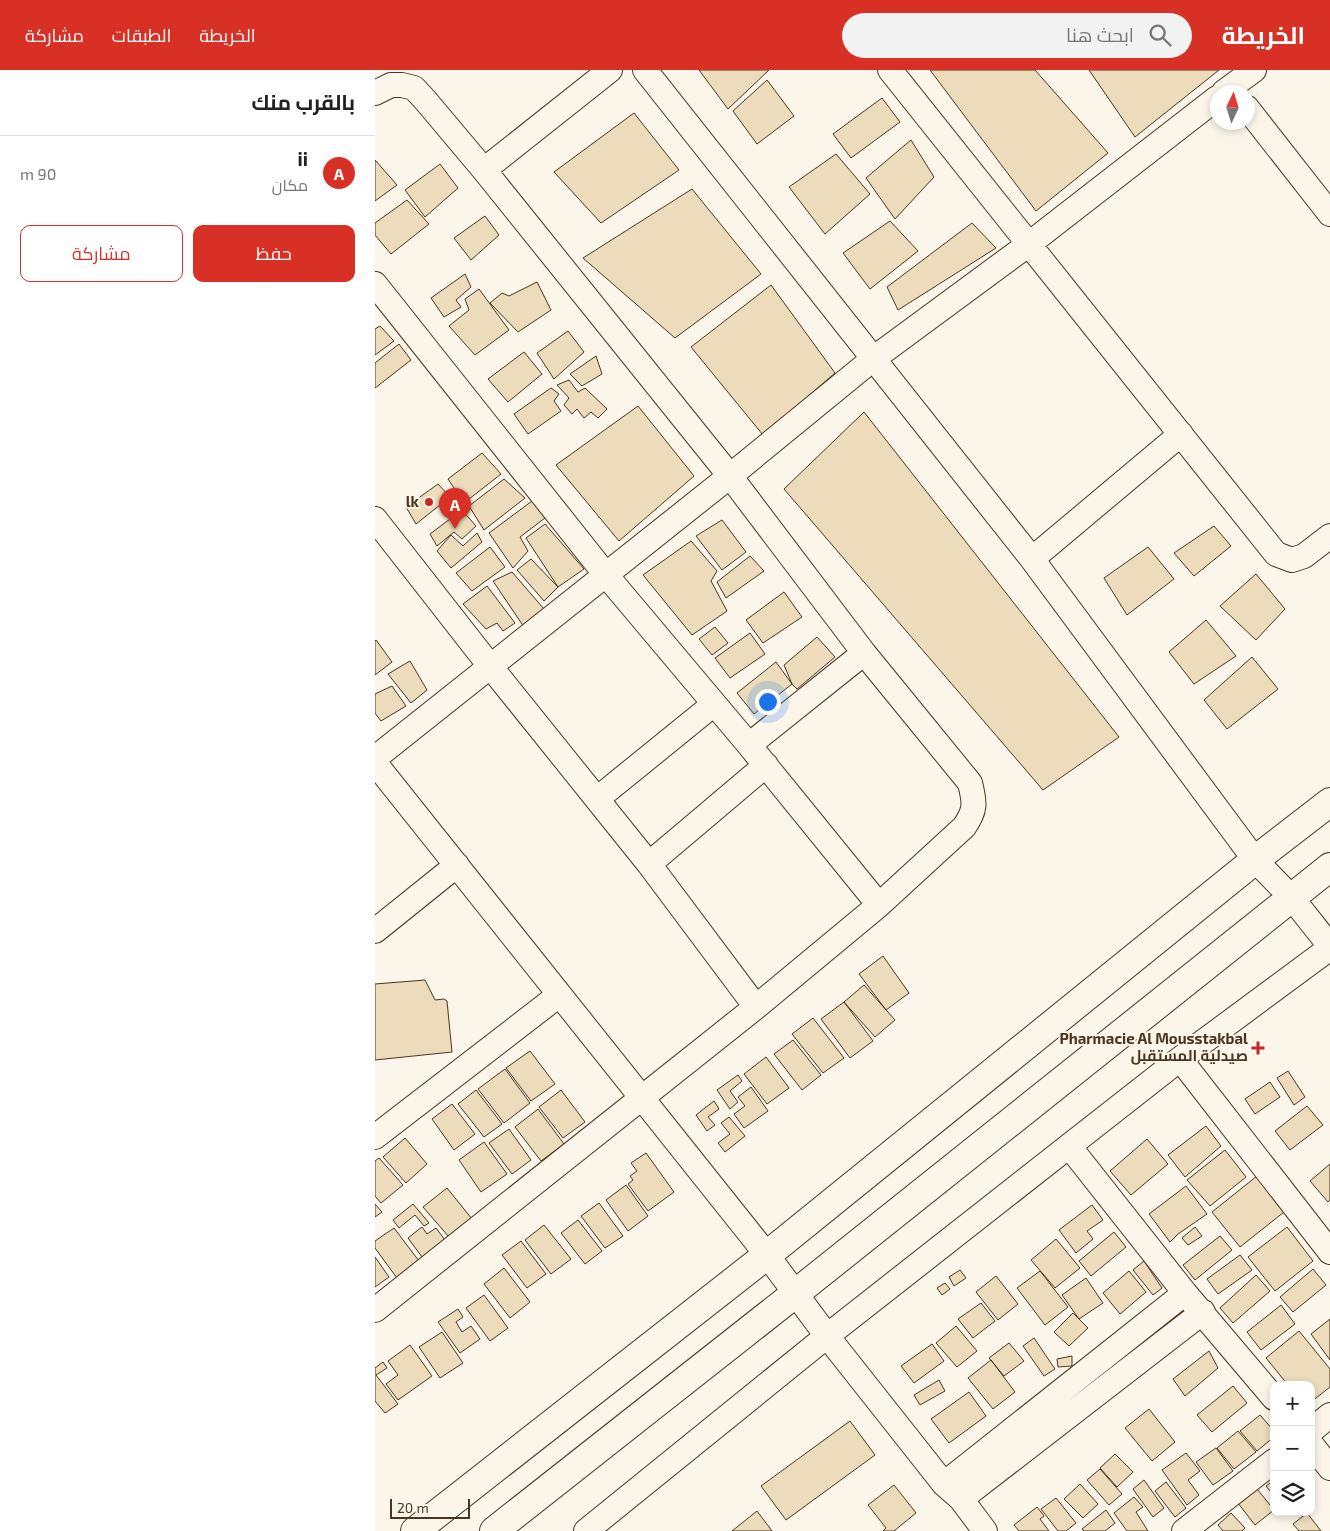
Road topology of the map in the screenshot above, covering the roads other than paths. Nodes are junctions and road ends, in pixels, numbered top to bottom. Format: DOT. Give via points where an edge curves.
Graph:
graph roads {
  1 [pos="610,70"];
  2 [pos="645,70"];
  3 [pos="890,70"];
  4 [pos="1253,70"];
  5 [pos="1235,85"];
  6 [pos="375,93"];
  7 [pos="1210,105"];
  8 [pos="1255,118"];
  9 [pos="484,170"];
  10 [pos="1330,214"];
  11 [pos="1029,244"];
  12 [pos="375,284"];
  13 [pos="873,359"];
  14 [pos="1181,434"];
  15 [pos="730,476"];
  16 [pos="375,519"];
  17 [pos="1330,536"];
  18 [pos="1032,559"];
  19 [pos="606,575"];
  20 [pos="864,653"];
  21 [pos="490,666"];
  22 [pos="714,704"];
  23 [pos="749,744"];
  24 [pos="375,758"];
  25 [pos="375,763"];
  26 [pos="766,765"];
  27 [pos="597,799"];
  28 [pos="1330,802"];
  29 [pos="1255,860"];
  30 [pos="649,864"];
  31 [pos="457,866"];
  32 [pos="1330,867"];
  33 [pos="1292,898"];
  34 [pos="879,905"];
  35 [pos="375,931"];
  36 [pos="1330,947"];
  37 [pos="559,995"];
  38 [pos="756,1007"];
  39 [pos="1180,1059"];
  40 [pos="642,1097"];
  41 [pos="375,1137"];
  42 [pos="1069,1146"];
  43 [pos="1330,1252"];
  44 [pos="767,1255"];
  45 [pos="796,1293"];
  46 [pos="1185,1293"];
  47 [pos="375,1310"];
  48 [pos="1203,1312"];
  49 [pos="827,1336"];
  50 [pos="1270,1393"];
  51 [pos="1330,1415"];
  52 [pos="1315,1428"];
  53 [pos="1315,1449"];
  54 [pos="1270,1464"];
  55 [pos="1330,1468"];
  56 [pos="953,1491"];
  57 [pos="415,1531"];
  58 [pos="494,1531"];
  59 [pos="586,1531"];
  60 [pos="985,1531"];
  61 [pos="1185,1531"];
  1 -- 9 [label="street"];
  2 -- 13 [label="street"];
  3 -- 11 [label="street"];
  4 -- 5 [label="street"];
  6 -- 9 [label="street" via="391,84 414,88"];
  7 -- 11 [label="street"];
  8 -- 10 [label="street"];
  9 -- 15 [label="street"];
  11 -- 13 [label="street"];
  11 -- 14 [label="street"];
  12 -- 19 [label="street"];
  13 -- 15 [label="street"];
  13 -- 18 [label="street"];
  14 -- 17 [label="street" via="1276,554 1292,560 1304,556"];
  14 -- 18 [label="street"];
  15 -- 19 [label="street"];
  15 -- 20 [label="street"];
  16 -- 21 [label="street"];
  18 -- 29 [label="street"];
  19 -- 21 [label="street"];
  19 -- 22 [label="street"];
  20 -- 23 [label="street"];
  20 -- 34 [label="street" via="969,783 974,800 973,815 964,827"];
  21 -- 24 [label="street"];
  21 -- 27 [label="street"];
  22 -- 23 [label="street"];
  22 -- 27 [label="street"];
  23 -- 26 [label="street"];
  25 -- 31 [label="street"];
  26 -- 30 [label="street"];
  26 -- 34 [label="street"];
  27 -- 30 [label="street"];
  28 -- 29 [label="street"];
  29 -- 33 [label="street"];
  29 -- 44 [label="street"];
  30 -- 38 [label="street"];
  31 -- 35 [label="street"];
  31 -- 37 [label="street"];
  32 -- 33 [label="street"];
  33 -- 36 [label="street"];
  33 -- 45 [label="street"];
  34 -- 38 [label="street"];
  36 -- 39 [label="street"];
  37 -- 40 [label="street"];
  37 -- 41 [label="street"];
  38 -- 40 [label="street"];
  39 -- 42 [label="street"];
  39 -- 43 [label="street"];
  40 -- 44 [label="street"];
  40 -- 47 [label="street"];
  42 -- 46 [label="street"];
  42 -- 49 [label="street"];
  44 -- 45 [label="street"];
  44 -- 57 [label="street"];
  45 -- 49 [label="street"];
  45 -- 58 [label="street"];
  46 -- 48 [label="street"];
  46 -- 56 [label="street"];
  48 -- 50 [label="street"];
  48 -- 56 [label="street"];
  49 -- 56 [label="street"];
  49 -- 59 [label="street"];
  51 -- 52 [label="street"];
  53 -- 55 [label="street"];
  54 -- 61 [label="street"];
  56 -- 60 [label="street"];
}
